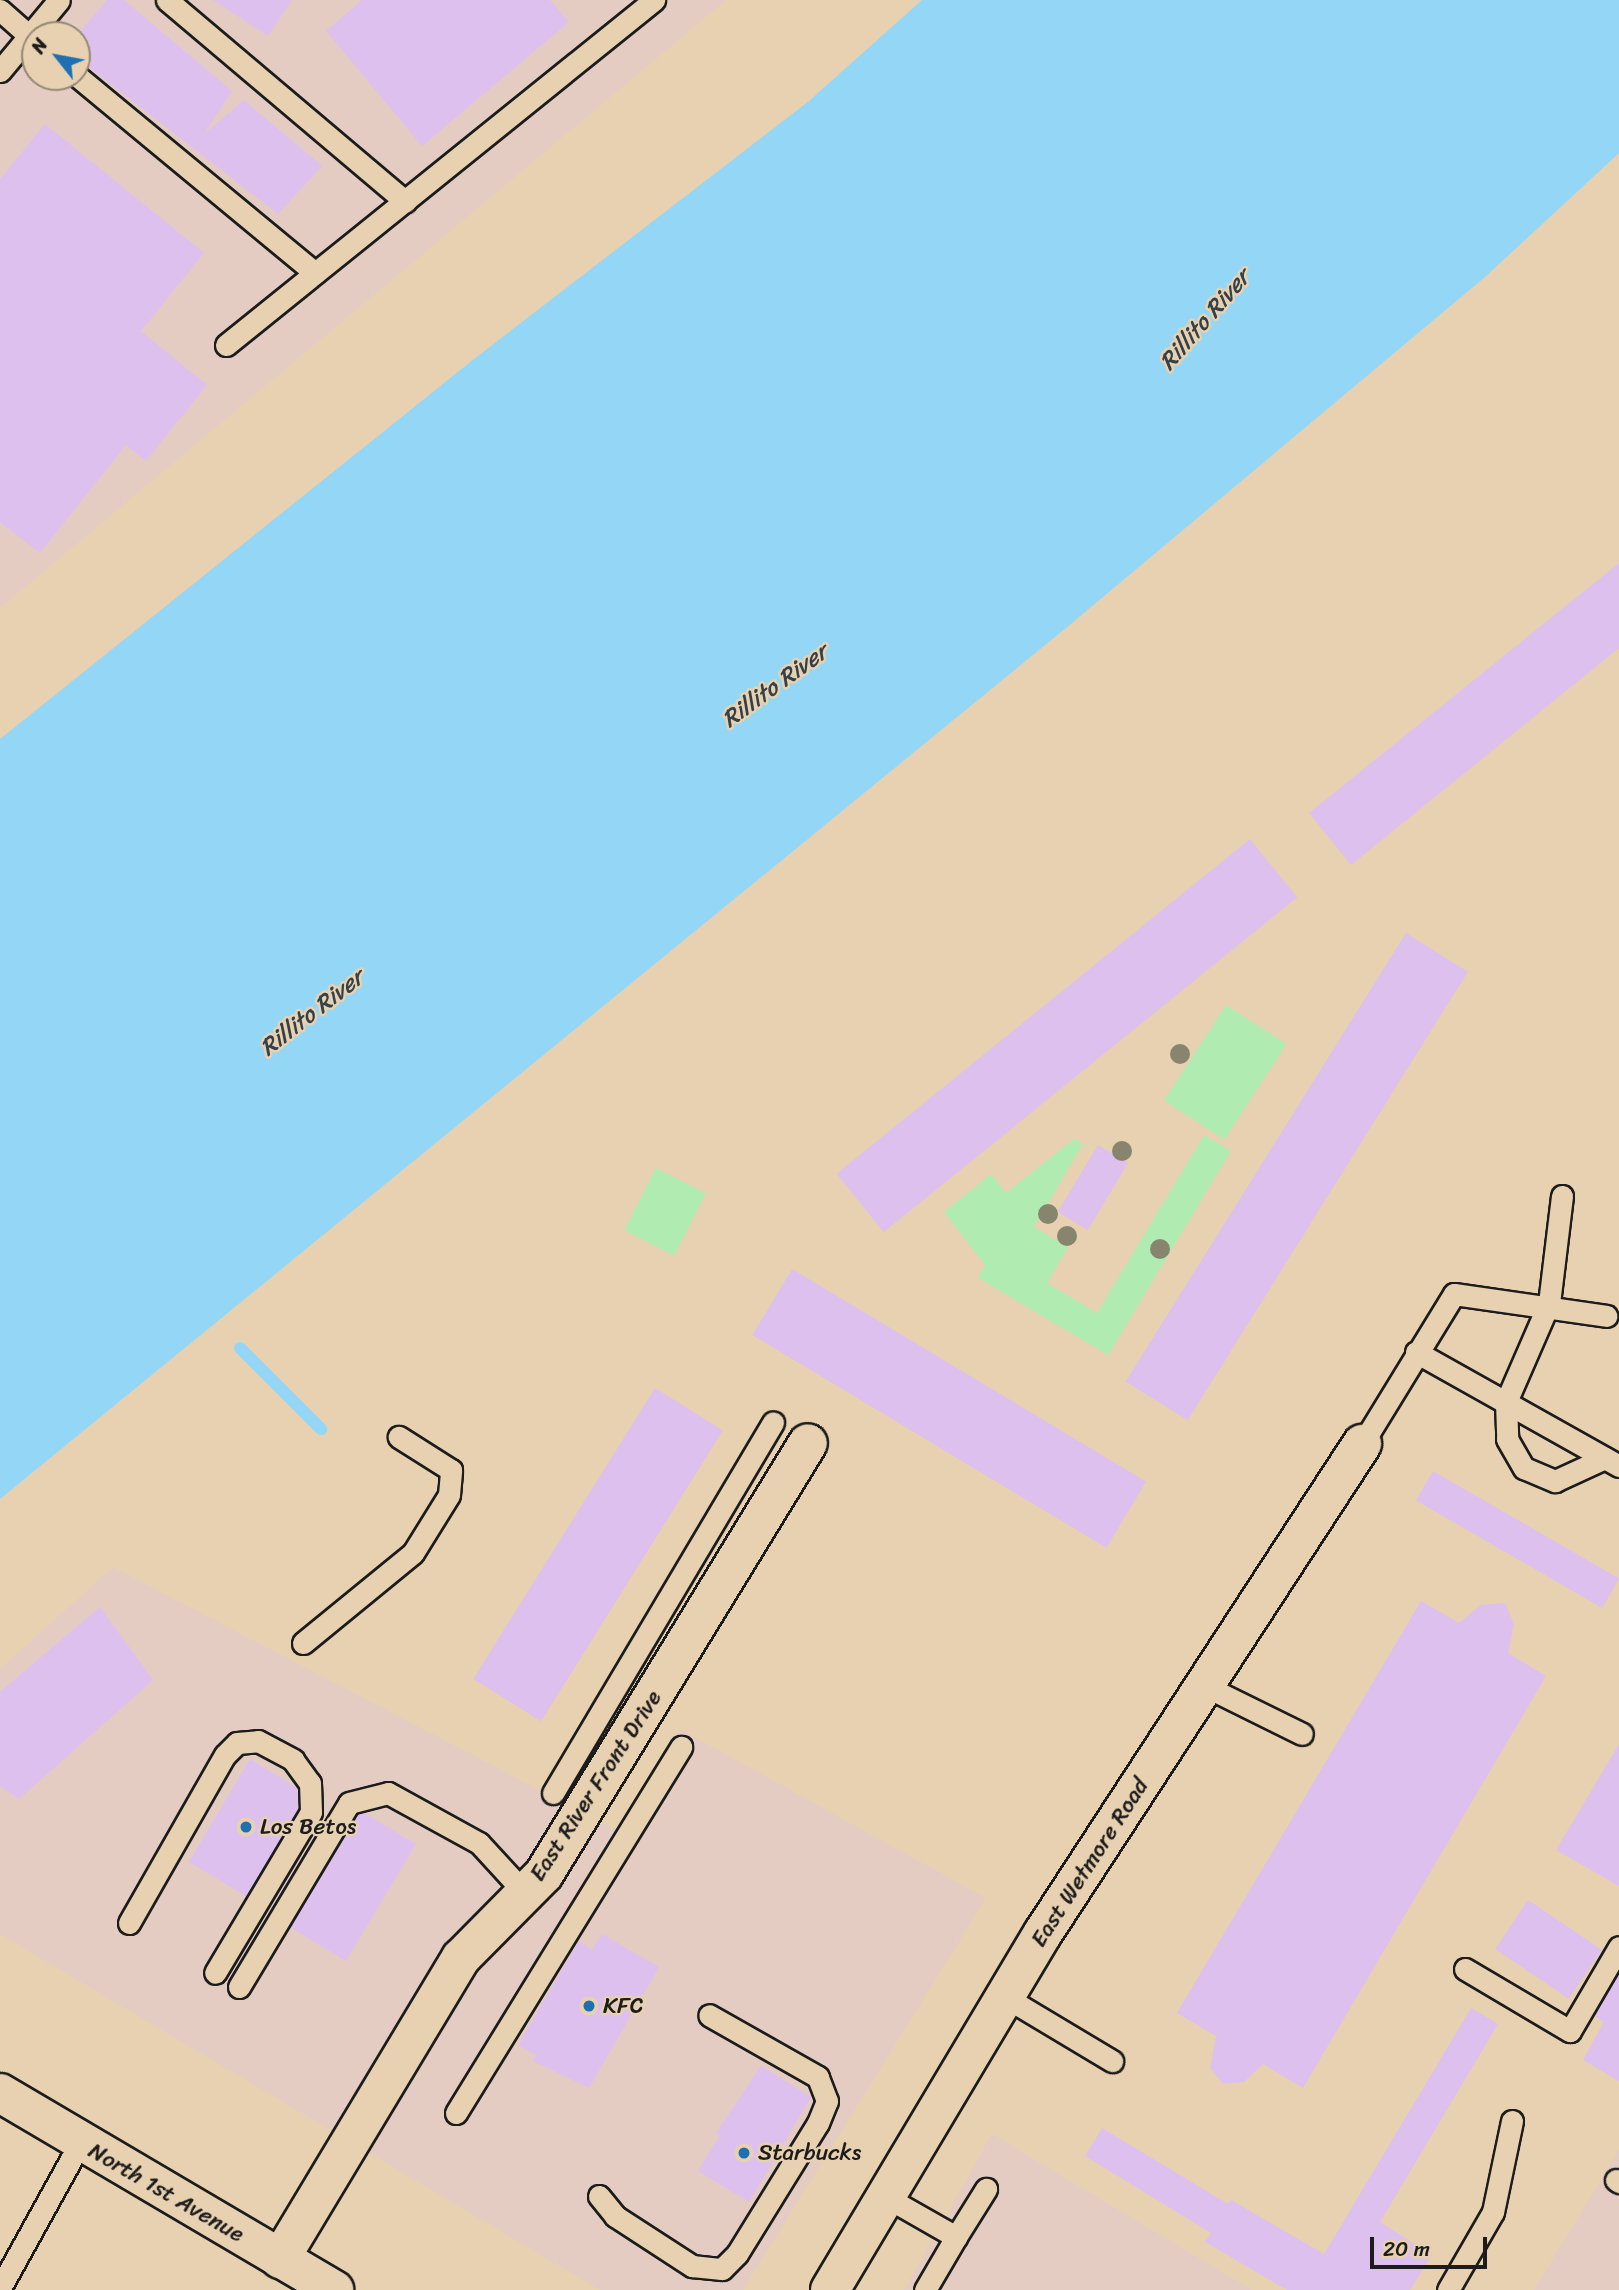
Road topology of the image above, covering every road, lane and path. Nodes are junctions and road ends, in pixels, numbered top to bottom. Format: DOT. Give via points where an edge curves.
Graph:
graph roads {
  1 [pos="60,0"];
  2 [pos="167,0"];
  3 [pos="654,0"];
  4 [pos="0,10"];
  5 [pos="45,21"];
  6 [pos="21,29"];
  7 [pos="21,50"];
  8 [pos="0,71"];
  9 [pos="91,88"];
  10 [pos="405,201"];
  11 [pos="315,273"];
  12 [pos="226,345"];
  13 [pos="1562,1196"];
  14 [pos="1549,1303"];
  15 [pos="1606,1316"];
  16 [pos="1416,1352"];
  17 [pos="1506,1402"];
  18 [pos="773,1422"];
  19 [pos="399,1437"];
  20 [pos="808,1443"];
  21 [pos="1362,1444"];
  22 [pos="1612,1462"];
  23 [pos="303,1643"];
  24 [pos="1205,1686"];
  25 [pos="1301,1734"];
  26 [pos="681,1747"];
  27 [pos="553,1793"];
  28 [pos="525,1893"];
  29 [pos="129,1923"];
  30 [pos="1619,1947"];
  31 [pos="1465,1969"];
  32 [pos="215,1973"];
  33 [pos="239,1987"];
  34 [pos="1005,1997"];
  35 [pos="709,2015"];
  36 [pos="1112,2061"];
  37 [pos="0,2093"];
  38 [pos="456,2113"];
  39 [pos="1513,2121"];
  40 [pos="80,2143"];
  41 [pos="986,2189"];
  42 [pos="599,2196"];
  43 [pos="886,2197"];
  44 [pos="956,2237"];
  45 [pos="310,2279"];
  46 [pos="0,2288"];
  47 [pos="830,2290"];
  48 [pos="925,2290"];
  49 [pos="1448,2290"];
  1 -- 5 [label="lane"];
  2 -- 10 [label="lane"];
  3 -- 10 [label="lane"];
  4 -- 6 [label="lane"];
  7 -- 8 [label="lane"];
  9 -- 11 [label="lane"];
  10 -- 11 [label="lane"];
  11 -- 12 [label="lane"];
  13 -- 14 [label="lane"];
  14 -- 15 [label="lane"];
  14 -- 16 [label="lane" via="1454,1294"];
  14 -- 17 [label="lane"];
  16 -- 17 [label="lane"];
  16 -- 21 [label="lane"];
  17 -- 22 [label="lane"];
  17 -- 22 [label="lane" via="1507,1439 1524,1468 1555,1481"];
  18 -- 27 [label="lane"];
  19 -- 23 [label="lane" via="451,1470 449,1494 413,1553"];
  20 -- 28 [label="street, East River Front Drive" via="544,1874"];
  21 -- 24 [label="street, East Wetmore Road"];
  24 -- 25 [label="lane"];
  24 -- 34 [label="street, East Wetmore Road"];
  26 -- 38 [label="lane"];
  28 -- 33 [label="lane" via="479,1843 388,1793 349,1803"];
  28 -- 45 [label="street, East River Front Drive" via="461,1958"];
  29 -- 32 [label="lane" via="225,1755 237,1743 258,1741 293,1760 310,1783 311,1812"];
  30 -- 31 [label="lane" via="1570,2031"];
  34 -- 36 [label="lane"];
  34 -- 43 [label="street, East Wetmore Road"];
  35 -- 42 [label="lane" via="818,2077 827,2101 818,2123 737,2254 722,2269 692,2266 615,2216"];
  37 -- 40 [label="street, North 1st Avenue"];
  39 -- 49 [label="lane" via="1493,2212"];
  40 -- 45 [label="street, North 1st Avenue"];
  40 -- 46 [label="lane"];
  41 -- 44 [label="lane"];
  43 -- 44 [label="lane"];
  43 -- 47 [label="street, East Wetmore Road"];
  44 -- 48 [label="lane"];
}
